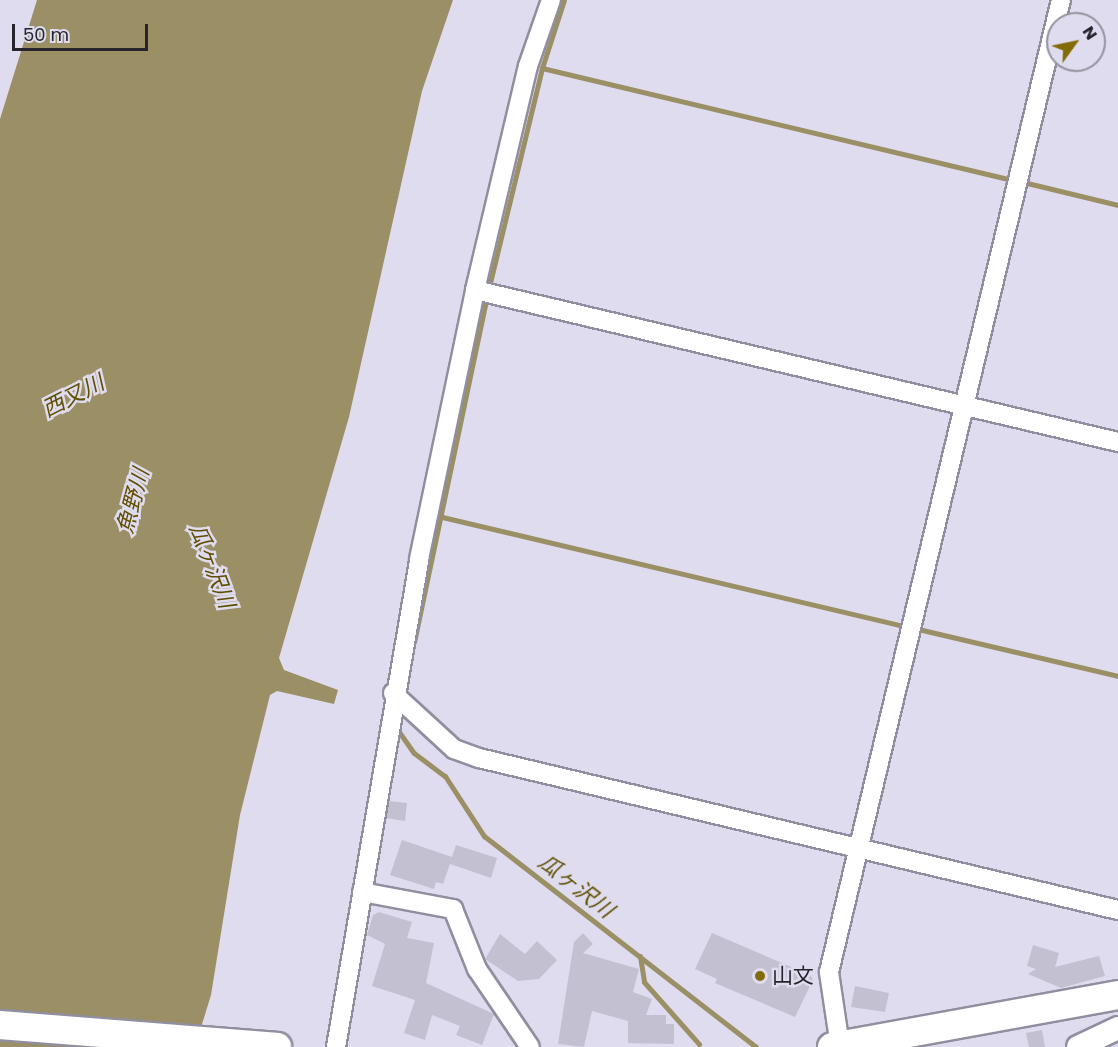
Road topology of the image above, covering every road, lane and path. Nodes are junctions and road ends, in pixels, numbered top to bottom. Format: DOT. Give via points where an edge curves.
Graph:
graph roads {
  1 [pos="551,0"];
  2 [pos="1061,0"];
  3 [pos="475,290"];
  4 [pos="966,406"];
  5 [pos="1118,442"];
  6 [pos="393,693"];
  7 [pos="859,847"];
  8 [pos="363,892"];
  9 [pos="1118,910"];
  10 [pos="1118,995"];
  11 [pos="0,1025"];
  12 [pos="1118,1028"];
  13 [pos="836,1046"];
  14 [pos="277,1047"];
  15 [pos="336,1047"];
  16 [pos="530,1047"];
  17 [pos="1078,1047"];
  1 -- 3 [label="street" via="528,66"];
  2 -- 4 [label="street"];
  3 -- 4 [label="street"];
  3 -- 6 [label="street"];
  4 -- 5 [label="street"];
  4 -- 7 [label="street"];
  6 -- 7 [label="street" via="454,749 479,758"];
  6 -- 8 [label="street"];
  7 -- 9 [label="street"];
  7 -- 13 [label="street" via="829,972"];
  8 -- 15 [label="street"];
  8 -- 16 [label="street" via="453,909 477,969"];
  10 -- 13 [label="main road"];
  11 -- 14 [label="main road"];
  12 -- 17 [label="street"];
}
